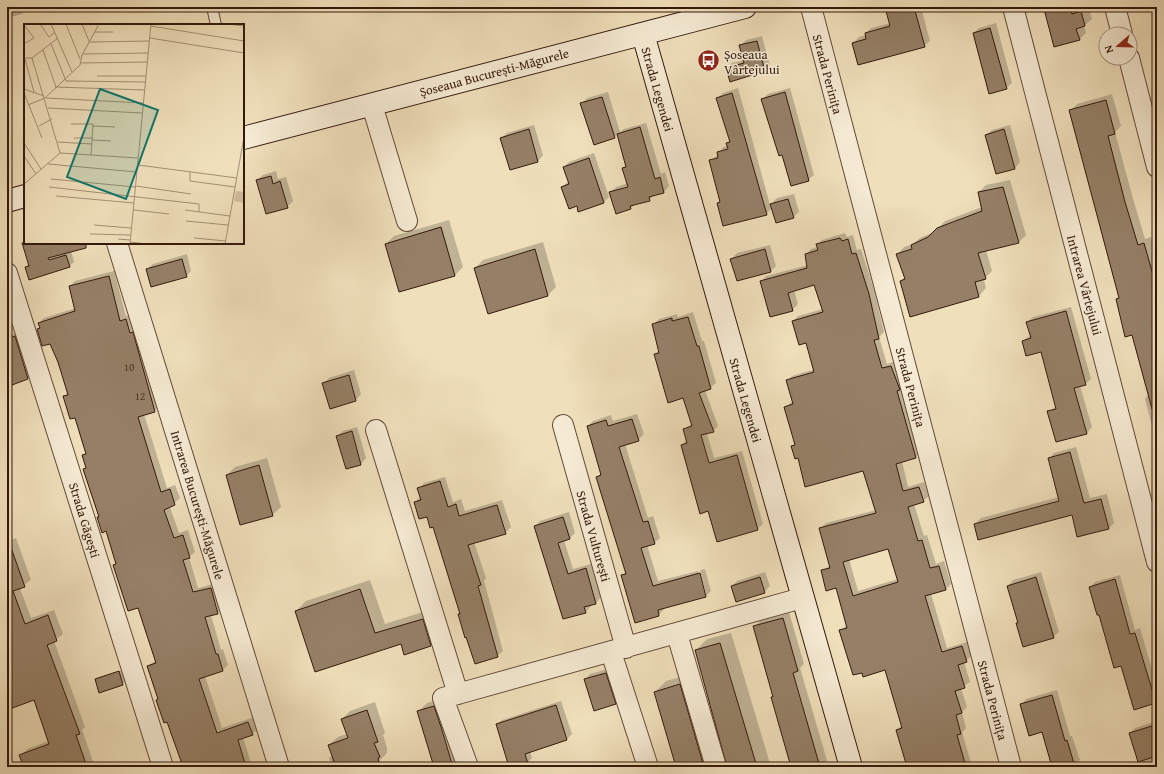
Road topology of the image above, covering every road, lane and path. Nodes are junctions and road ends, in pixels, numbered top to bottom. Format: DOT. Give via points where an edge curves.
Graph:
graph roads {
  1 [pos="212,7"];
  2 [pos="811,7"];
  3 [pos="1013,7"];
  4 [pos="1115,7"];
  5 [pos="736,8"];
  6 [pos="216,24"];
  7 [pos="1120,26"];
  8 [pos="642,34"];
  9 [pos="1130,66"];
  10 [pos="372,105"];
  11 [pos="244,135"];
  12 [pos="1157,167"];
  13 [pos="24,196"];
  14 [pos="7,201"];
  15 [pos="407,221"];
  16 [pos="117,244"];
  17 [pos="7,273"];
  18 [pos="563,425"];
  19 [pos="376,430"];
  20 [pos="1157,562"];
  21 [pos="802,598"];
  22 [pos="677,634"];
  23 [pos="619,650"];
  24 [pos="450,696"];
  25 [pos="163,767"];
  26 [pos="279,767"];
  27 [pos="468,767"];
  28 [pos="648,767"];
  29 [pos="716,767"];
  30 [pos="851,767"];
  31 [pos="1010,767"];
  1 -- 6 [label="lane"];
  2 -- 31 [label="street, Strada Perinița"];
  3 -- 20 [label="street, Intrarea Vârtejului"];
  4 -- 7 [label="street"];
  5 -- 8 [label="street, Șoseaua București-Măgurele"];
  8 -- 10 [label="street, Șoseaua București-Măgurele"];
  8 -- 21 [label="street, Strada Legendei"];
  9 -- 12 [label="street"];
  10 -- 11 [label="street, Șoseaua București-Măgurele"];
  10 -- 15 [label="street"];
  13 -- 14 [label="street"];
  16 -- 26 [label="street, Intrarea București-Măgurele"];
  17 -- 25 [label="street, Strada Găgești"];
  18 -- 23 [label="street, Strada Vulturești"];
  19 -- 24 [label="street"];
  21 -- 22 [label="street"];
  21 -- 30 [label="street, Strada Legendei"];
  22 -- 23 [label="street"];
  22 -- 29 [label="street"];
  23 -- 24 [label="street"];
  23 -- 28 [label="street, Strada Vulturești"];
  24 -- 27 [label="street"];
}
